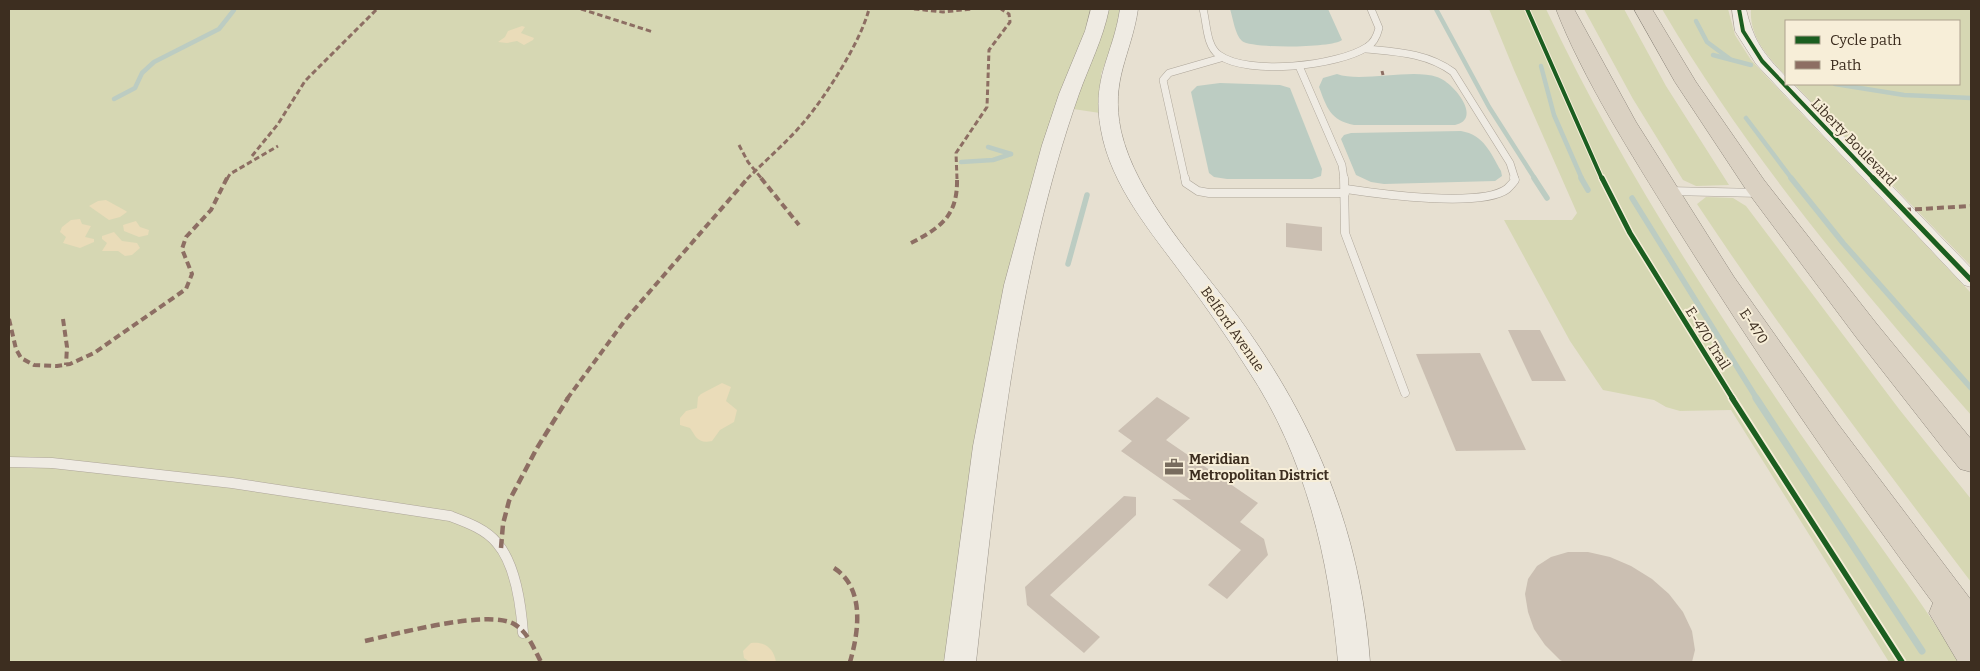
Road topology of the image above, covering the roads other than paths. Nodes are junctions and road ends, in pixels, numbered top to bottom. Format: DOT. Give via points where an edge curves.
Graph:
graph roads {
  1 [pos="1100,9"];
  2 [pos="1128,9"];
  3 [pos="1203,9"];
  4 [pos="1371,9"];
  5 [pos="1566,9"];
  6 [pos="1643,9"];
  7 [pos="1739,9"];
  8 [pos="1366,49"];
  9 [pos="1222,58"];
  10 [pos="1299,66"];
  11 [pos="1346,191"];
  12 [pos="1666,191"];
  13 [pos="1760,193"];
  14 [pos="1971,280"];
  15 [pos="1405,393"];
  16 [pos="1971,460"];
  17 [pos="9,462"];
  18 [pos="1912,547"];
  19 [pos="1971,626"];
  20 [pos="523,633"];
  21 [pos="1971,651"];
  22 [pos="960,662"];
  23 [pos="1354,662"];
  1 -- 22 [label="main road" via="1050,153 1020,268 988,442"];
  2 -- 23 [label="main road, Belford Avenue" via="1108,92 1108,112 1115,146 1144,202 1259,366 1297,431 1319,484 1337,543 1349,609"];
  3 -- 9 [label="lane" via="1212,48"];
  4 -- 8 [label="lane" via="1379,28 1375,40"];
  5 -- 12 [label="highway, E-470" via="1604,86"];
  6 -- 13 [label="highway" via="1698,105"];
  7 -- 14 [label="street, Liberty Boulevard" via="1743,31 1762,61"];
  8 -- 10 [label="lane"];
  8 -- 11 [label="lane" via="1423,56 1454,72 1510,163 1515,180 1507,190 1487,196 1399,196"];
  9 -- 10 [label="lane" via="1244,64"];
  9 -- 11 [label="lane" via="1168,73 1162,80 1186,183 1210,194"];
  10 -- 11 [label="lane" via="1342,165"];
  11 -- 15 [label="lane" via="1345,233"];
  12 -- 13 [label="lane"];
  12 -- 18 [label="highway, E-470" via="1781,366"];
  13 -- 16 [label="highway"];
  17 -- 20 [label="lane" via="67,464 232,483 450,516 482,532 501,548 520,600"];
  18 -- 19 [label="highway, E-470"];
  18 -- 21 [label="highway" via="1939,602"];
}
